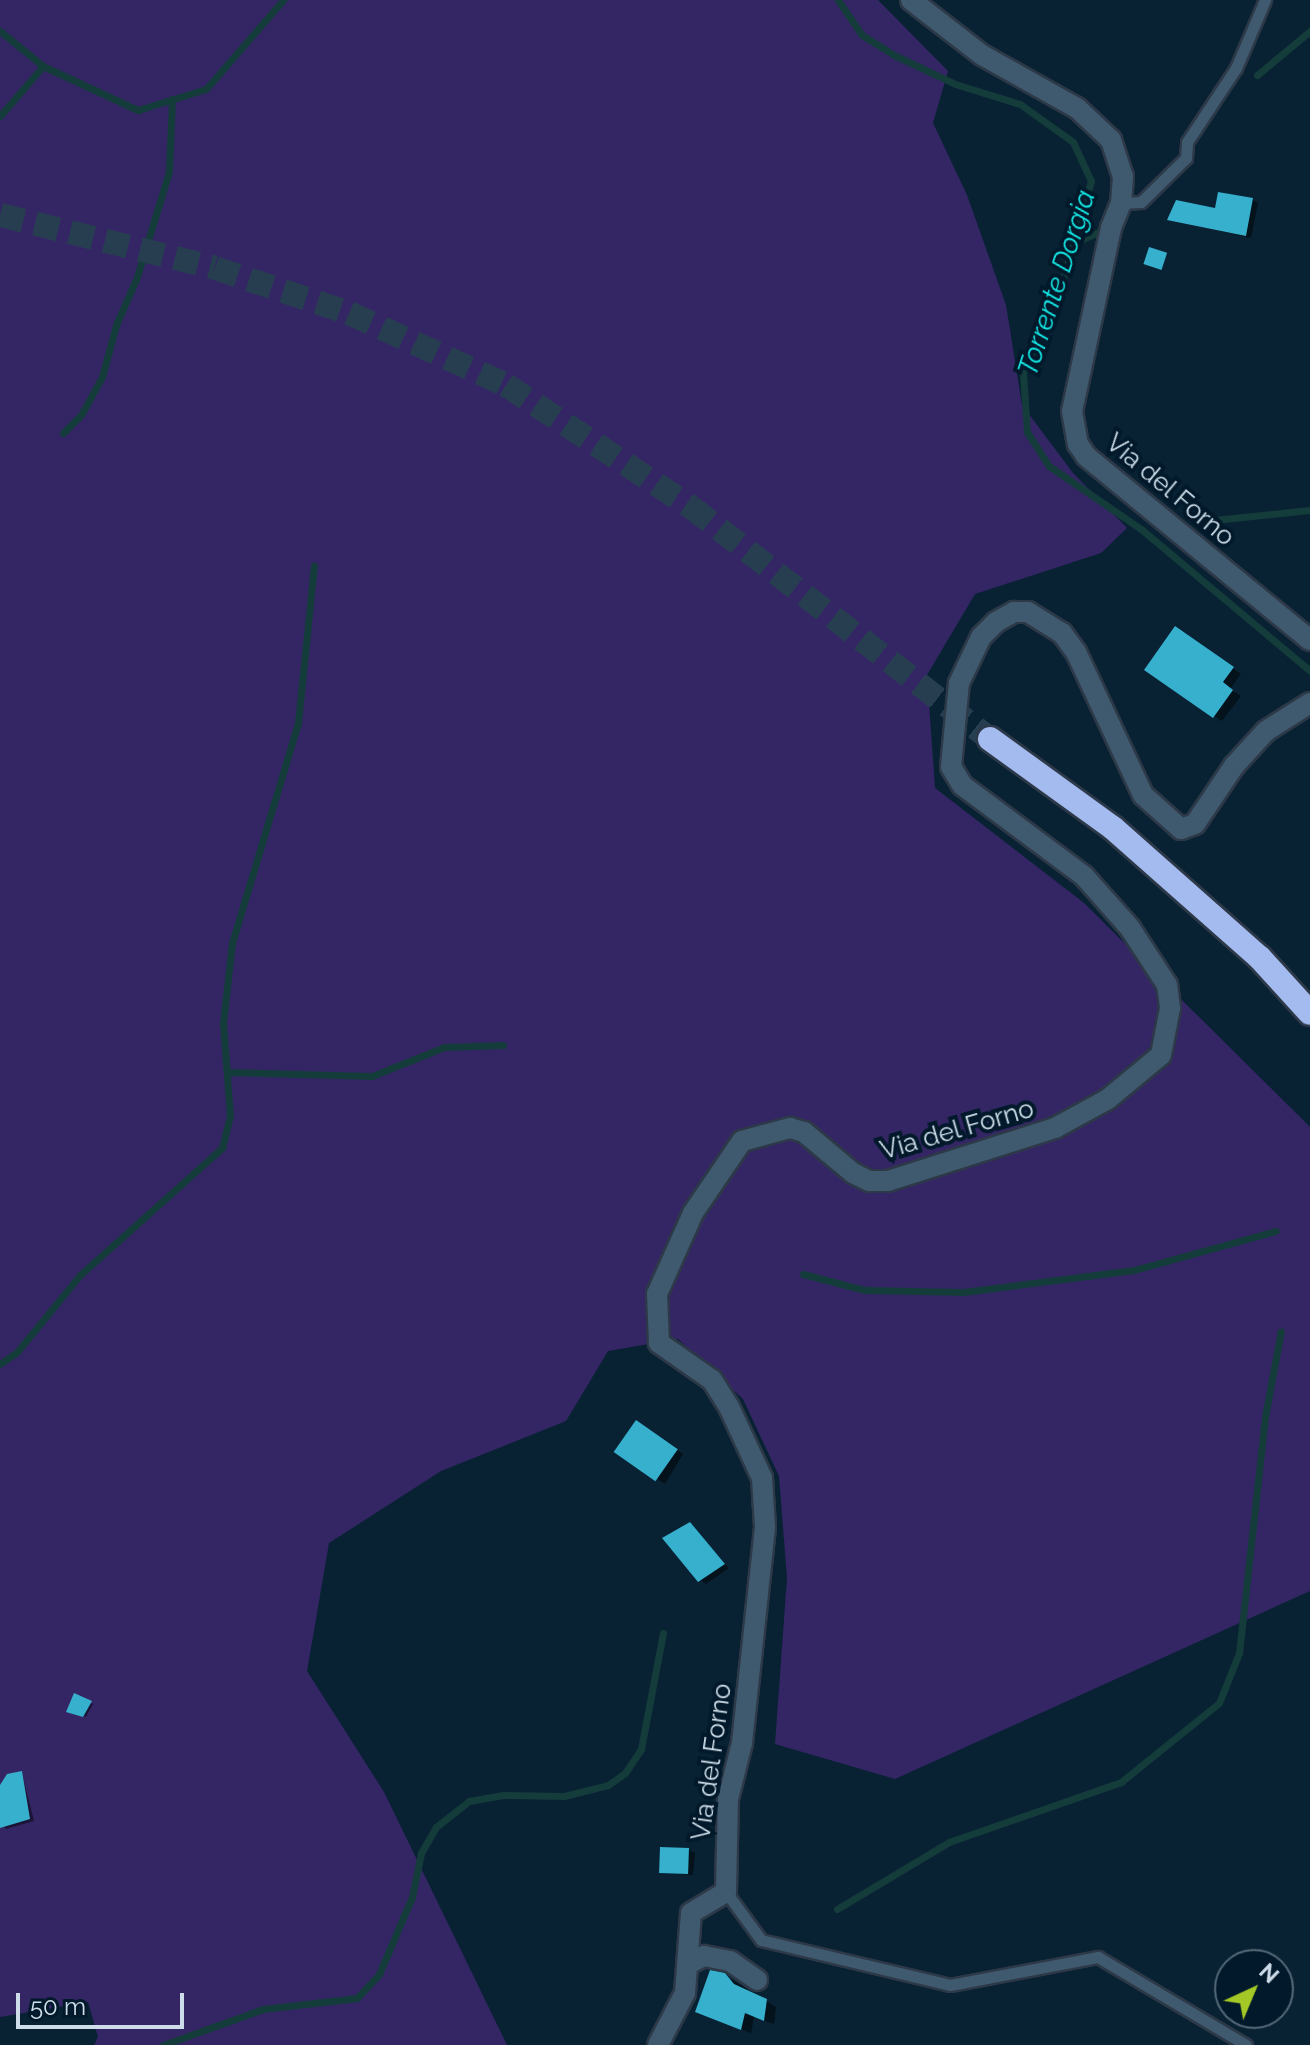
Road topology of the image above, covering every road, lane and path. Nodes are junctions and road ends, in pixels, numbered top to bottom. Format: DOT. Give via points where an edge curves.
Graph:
graph roads {
  1 [pos="911,0"];
  2 [pos="1265,0"];
  3 [pos="1121,203"];
  4 [pos="1310,640"];
  5 [pos="1310,703"];
  6 [pos="990,739"];
  7 [pos="1310,1013"];
  8 [pos="726,1892"];
  9 [pos="690,1963"];
  10 [pos="757,1980"];
  11 [pos="658,2045"];
  12 [pos="1246,2045"];
  1 -- 3 [label="street, Via del Forno" via="982,55 1077,108 1099,127 1120,158"];
  2 -- 3 [label="lane" via="1236,68 1187,142 1186,158 1141,202 1133,207"];
  3 -- 4 [label="street, Via del Forno" via="1111,228 1072,411 1078,444 1086,456"];
  5 -- 8 [label="street, Via del Forno" via="1266,731 1234,766 1195,824 1181,829 1143,795 1076,652 1062,633 1028,612 996,622 981,637 959,683 951,767 962,785 1084,876 1130,928 1167,985 1170,1008 1161,1055 1108,1099 1055,1128 888,1181 869,1181 853,1173 804,1132 790,1128 742,1141 693,1213 657,1294 659,1343 712,1380 729,1407 762,1478 765,1527 742,1743 728,1799"];
  6 -- 7 [label="highway" via="1113,828 1260,958"];
  8 -- 9 [label="street" via="691,1913"];
  8 -- 12 [label="lane" via="761,1940 950,1985 1098,1957"];
  9 -- 10 [label="street" via="704,1956 730,1961"];
  9 -- 11 [label="street" via="685,1993"];
}
